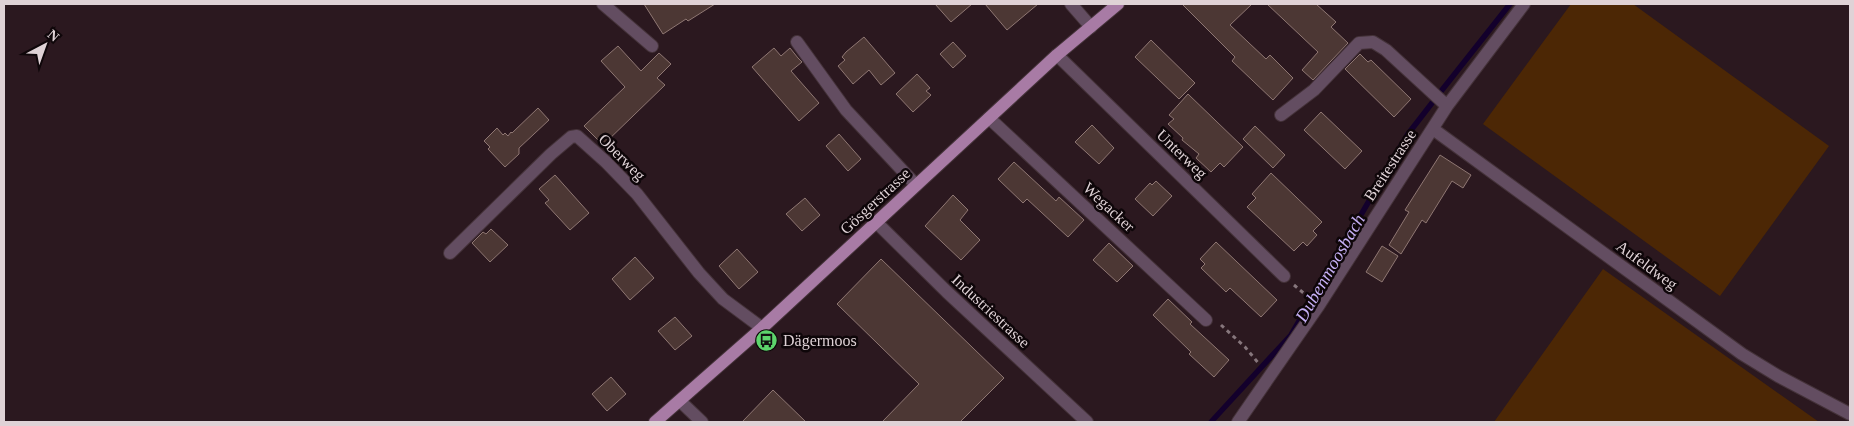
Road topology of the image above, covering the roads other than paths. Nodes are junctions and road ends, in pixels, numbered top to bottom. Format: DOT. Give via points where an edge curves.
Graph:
graph roads {
  1 [pos="603,4"];
  2 [pos="1071,4"];
  3 [pos="1118,4"];
  4 [pos="1524,4"];
  5 [pos="1090,27"];
  6 [pos="797,42"];
  7 [pos="652,46"];
  8 [pos="1057,55"];
  9 [pos="1447,106"];
  10 [pos="1281,116"];
  11 [pos="989,118"];
  12 [pos="1433,129"];
  13 [pos="916,185"];
  14 [pos="876,222"];
  15 [pos="450,253"];
  16 [pos="1284,276"];
  17 [pos="1206,320"];
  18 [pos="762,328"];
  19 [pos="680,401"];
  20 [pos="1850,414"];
  21 [pos="655,422"];
  22 [pos="702,422"];
  23 [pos="1086,422"];
  24 [pos="1238,422"];
  1 -- 7 [label="street"];
  2 -- 5 [label="street"];
  3 -- 5 [label="main road, Gösgerstrasse"];
  4 -- 9 [label="street, Breitestrasse"];
  5 -- 8 [label="main road, Gösgerstrasse"];
  6 -- 13 [label="street" via="846,110"];
  8 -- 11 [label="main road, Gösgerstrasse"];
  8 -- 16 [label="street, Unterweg"];
  9 -- 10 [label="street" via="1373,42 1359,43 1314,90"];
  9 -- 12 [label="street, Breitestrasse"];
  11 -- 13 [label="main road, Gösgerstrasse"];
  11 -- 17 [label="street, Wegacker"];
  12 -- 20 [label="street, Aufeldweg" via="1742,354"];
  12 -- 24 [label="street, Breitestrasse" via="1319,305"];
  13 -- 14 [label="main road, Gösgerstrasse"];
  14 -- 18 [label="main road, Gösgerstrasse"];
  14 -- 23 [label="street, Industriestrasse"];
  15 -- 18 [label="street, Oberweg" via="551,154 571,137 577,136 636,194 723,299"];
  18 -- 19 [label="main road, Gösgerstrasse"];
  19 -- 21 [label="main road, Gösgerstrasse"];
  19 -- 22 [label="street"];
}
